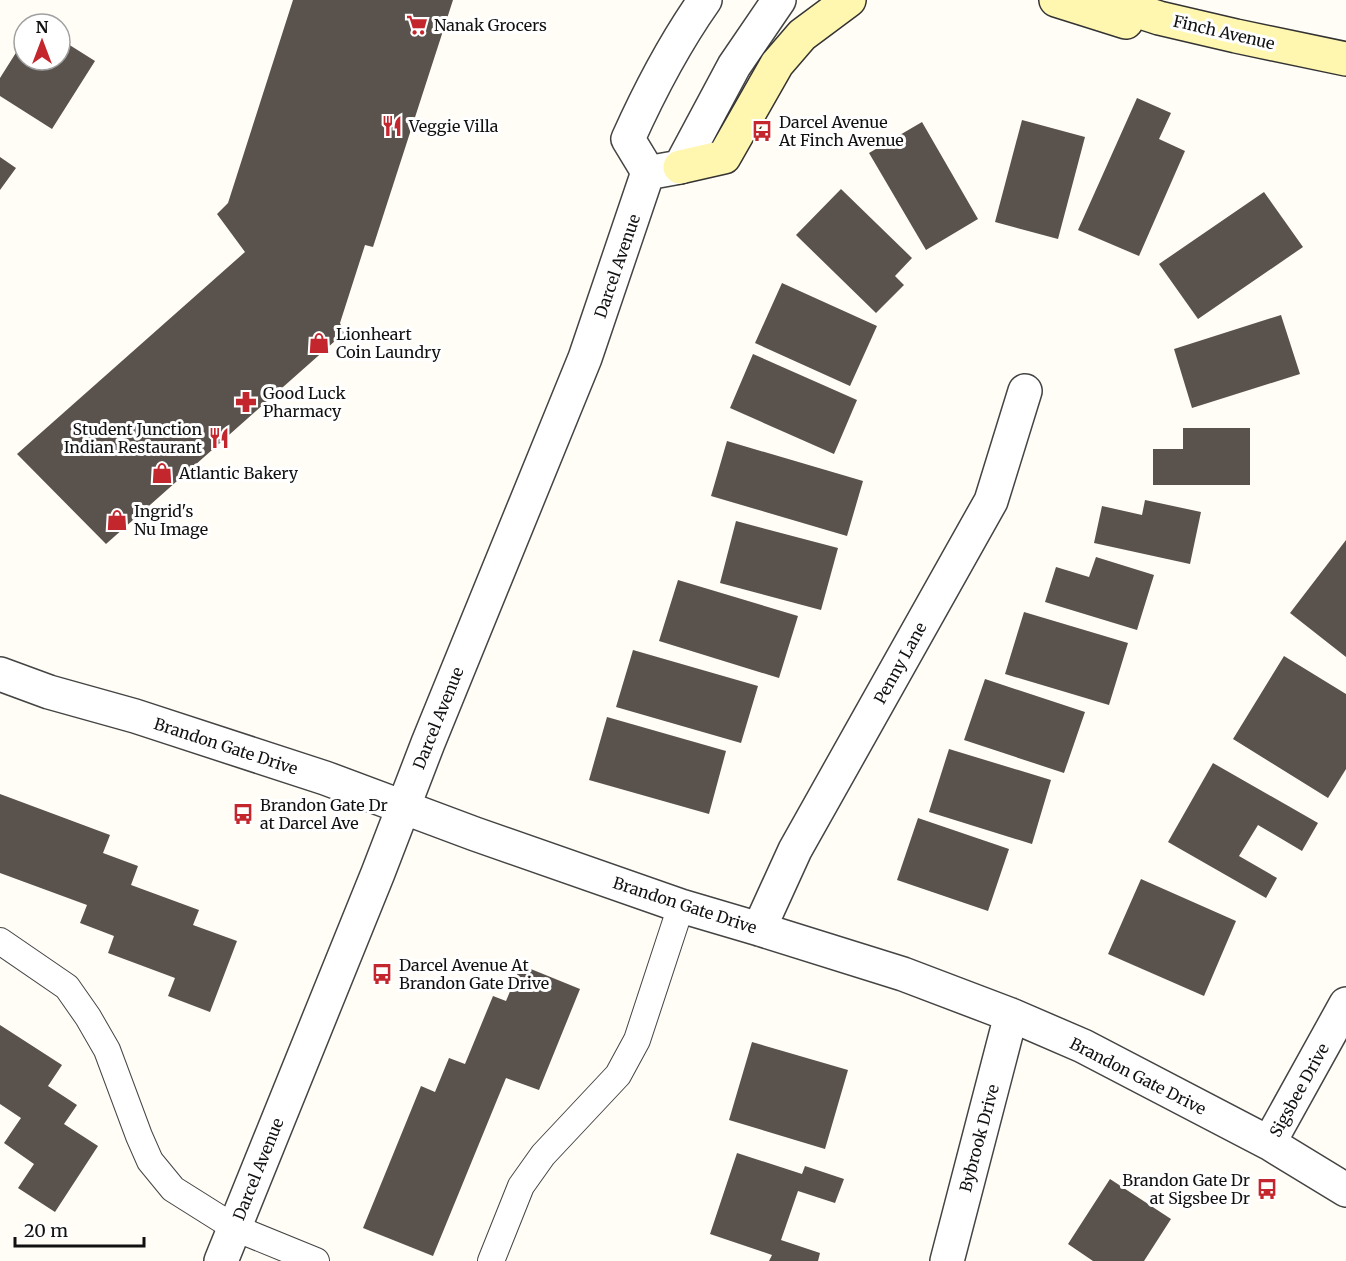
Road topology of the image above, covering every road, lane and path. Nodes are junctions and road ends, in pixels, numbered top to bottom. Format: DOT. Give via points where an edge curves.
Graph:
graph roads {
  1 [pos="705,0"];
  2 [pos="779,0"];
  3 [pos="849,0"];
  4 [pos="1056,0"];
  5 [pos="1104,0"];
  6 [pos="1160,18"];
  7 [pos="1346,59"];
  8 [pos="680,167"];
  9 [pos="648,172"];
  10 [pos="1025,391"];
  11 [pos="0,674"];
  12 [pos="403,807"];
  13 [pos="681,906"];
  14 [pos="759,929"];
  15 [pos="0,941"];
  16 [pos="1346,1004"];
  17 [pos="1011,1015"];
  18 [pos="1269,1143"];
  19 [pos="1346,1190"];
  20 [pos="235,1228"];
  21 [pos="221,1261"];
  22 [pos="316,1261"];
  23 [pos="491,1261"];
  24 [pos="947,1261"];
  1 -- 9 [label="street" via="671,52 628,139"];
  2 -- 8 [label="street" via="734,66"];
  3 -- 8 [label="main road" via="802,35 777,64 724,157"];
  4 -- 6 [label="main road" via="1137,25"];
  5 -- 6 [label="main road, Finch Avenue"];
  6 -- 7 [label="main road, Finch Avenue"];
  8 -- 9 [label="street"];
  9 -- 12 [label="street, Darcel Avenue" via="585,358"];
  10 -- 14 [label="street, Penny Lane" via="991,501 795,850"];
  11 -- 12 [label="street, Brandon Gate Drive" via="325,778"];
  12 -- 13 [label="street, Brandon Gate Drive"];
  12 -- 20 [label="street, Darcel Avenue"];
  13 -- 14 [label="street, Brandon Gate Drive"];
  13 -- 23 [label="lane" via="637,1040 618,1075 543,1155 521,1186"];
  14 -- 17 [label="street, Brandon Gate Drive" via="903,974"];
  15 -- 20 [label="lane" via="67,987 88,1017 107,1050 150,1161 165,1180"];
  16 -- 18 [label="street, Sigsbee Drive"];
  17 -- 18 [label="street, Brandon Gate Drive" via="1083,1046"];
  17 -- 24 [label="street, Bybrook Drive"];
  18 -- 19 [label="street, Brandon Gate Drive"];
  20 -- 21 [label="street, Darcel Avenue"];
  20 -- 22 [label="lane"];
}
